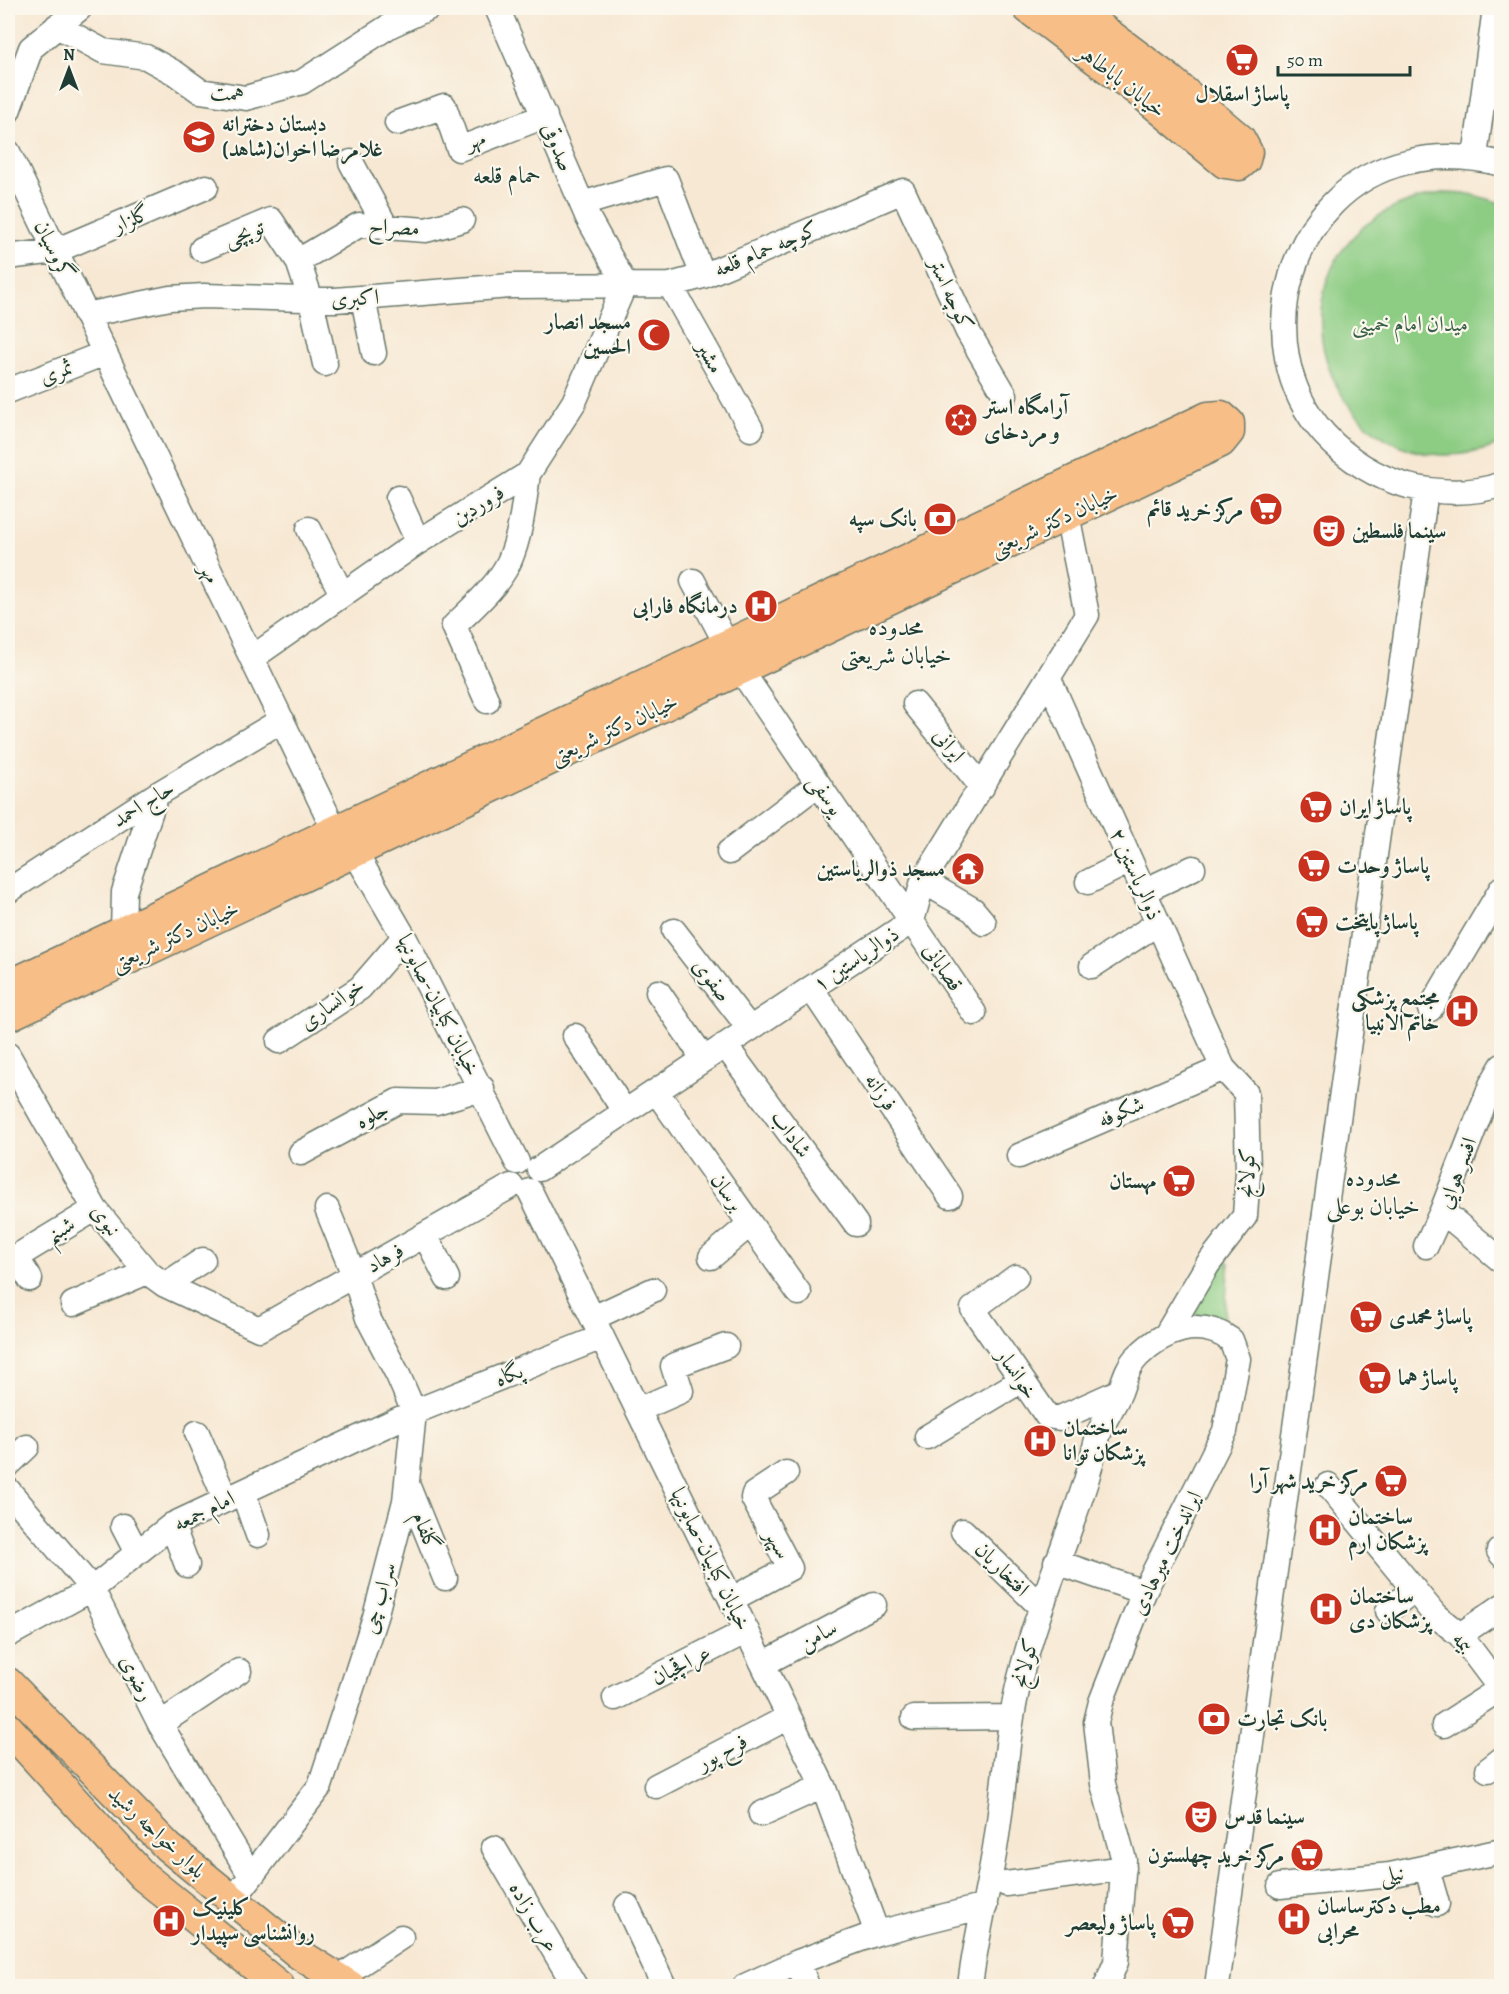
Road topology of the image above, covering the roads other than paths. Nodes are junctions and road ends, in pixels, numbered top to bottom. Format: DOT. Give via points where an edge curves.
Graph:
graph roads {
  1 [pos="80,8"];
  2 [pos="428,8"];
  3 [pos="497,8"];
  4 [pos="1028,8"];
  5 [pos="1074,8"];
  6 [pos="1495,8"];
  7 [pos="392,15"];
  8 [pos="57,26"];
  9 [pos="8,111"];
  10 [pos="545,116"];
  11 [pos="397,123"];
  12 [pos="8,152"];
  13 [pos="1475,158"];
  14 [pos="351,162"];
  15 [pos="1502,164"];
  16 [pos="206,187"];
  17 [pos="903,190"];
  18 [pos="582,204"];
  19 [pos="462,220"];
  20 [pos="387,229"];
  21 [pos="202,249"];
  22 [pos="55,252"];
  23 [pos="8,257"];
  24 [pos="298,261"];
  25 [pos="703,276"];
  26 [pos="625,284"];
  27 [pos="670,285"];
  28 [pos="363,298"];
  29 [pos="311,300"];
  30 [pos="86,315"];
  31 [pos="105,353"];
  32 [pos="374,353"];
  33 [pos="326,364"];
  34 [pos="8,391"];
  35 [pos="1005,395"];
  36 [pos="751,429"];
  37 [pos="528,474"];
  38 [pos="1502,484"];
  39 [pos="1426,490"];
  40 [pos="398,498"];
  41 [pos="1067,514"];
  42 [pos="1022,520"];
  43 [pos="309,529"];
  44 [pos="418,542"];
  45 [pos="693,581"];
  46 [pos="342,594"];
  47 [pos="733,657"];
  48 [pos="252,658"];
  49 [pos="1049,679"];
  50 [pos="487,701"];
  51 [pos="915,704"];
  52 [pos="282,720"];
  53 [pos="818,784"];
  54 [pos="982,787"];
  55 [pos="156,795"];
  56 [pos="345,841"];
  57 [pos="729,852"];
  58 [pos="1130,861"];
  59 [pos="1193,868"];
  60 [pos="923,881"];
  61 [pos="1088,882"];
  62 [pos="1502,888"];
  63 [pos="8,891"];
  64 [pos="1144,891"];
  65 [pos="912,921"];
  66 [pos="984,923"];
  67 [pos="1158,923"];
  68 [pos="674,931"];
  69 [pos="123,932"];
  70 [pos="404,937"];
  71 [pos="1092,966"];
  72 [pos="8,986"];
  73 [pos="811,988"];
  74 [pos="658,992"];
  75 [pos="1430,1009"];
  76 [pos="974,1013"];
  77 [pos="8,1016"];
  78 [pos="750,1029"];
  79 [pos="575,1036"];
  80 [pos="279,1041"];
  81 [pos="725,1045"];
  82 [pos="8,1055"];
  83 [pos="704,1059"];
  84 [pos="1502,1066"];
  85 [pos="1222,1068"];
  86 [pos="482,1089"];
  87 [pos="656,1091"];
  88 [pos="625,1112"];
  89 [pos="301,1153"];
  90 [pos="1019,1156"];
  91 [pos="528,1165"];
  92 [pos="521,1189"];
  93 [pos="950,1196"];
  94 [pos="94,1209"];
  95 [pos="327,1209"];
  96 [pos="1442,1212"];
  97 [pos="750,1224"];
  98 [pos="856,1224"];
  99 [pos="424,1235"];
  100 [pos="1426,1246"];
  101 [pos="711,1257"];
  102 [pos="203,1260"];
  103 [pos="1502,1261"];
  104 [pos="354,1275"];
  105 [pos="1016,1277"];
  106 [pos="447,1278"];
  107 [pos="156,1279"];
  108 [pos="30,1280"];
  109 [pos="653,1290"];
  110 [pos="798,1293"];
  111 [pos="73,1304"];
  112 [pos="597,1327"];
  113 [pos="259,1329"];
  114 [pos="1166,1335"];
  115 [pos="726,1346"];
  116 [pos="1138,1356"];
  117 [pos="1022,1380"];
  118 [pos="1120,1391"];
  119 [pos="638,1410"];
  120 [pos="414,1412"];
  121 [pos="197,1433"];
  122 [pos="927,1437"];
  123 [pos="27,1447"];
  124 [pos="8,1465"];
  125 [pos="786,1473"];
  126 [pos="407,1484"];
  127 [pos="1328,1485"];
  128 [pos="8,1490"];
  129 [pos="234,1496"];
  130 [pos="172,1525"];
  131 [pos="123,1526"];
  132 [pos="963,1531"];
  133 [pos="258,1535"];
  134 [pos="1502,1549"];
  135 [pos="136,1551"];
  136 [pos="1502,1555"];
  137 [pos="1056,1562"];
  138 [pos="187,1565"];
  139 [pos="445,1578"];
  140 [pos="92,1589"];
  141 [pos="1414,1589"];
  142 [pos="1144,1592"];
  143 [pos="732,1599"];
  144 [pos="874,1605"];
  145 [pos="1502,1606"];
  146 [pos="1041,1607"];
  147 [pos="1388,1611"];
  148 [pos="747,1631"];
  149 [pos="8,1635"];
  150 [pos="1460,1635"];
  151 [pos="763,1664"];
  152 [pos="239,1671"];
  153 [pos="1499,1681"];
  154 [pos="8,1683"];
  155 [pos="615,1698"];
  156 [pos="789,1717"];
  157 [pos="1011,1717"];
  158 [pos="915,1718"];
  159 [pos="160,1724"];
  160 [pos="1444,1725"];
  161 [pos="8,1728"];
  162 [pos="823,1785"];
  163 [pos="656,1786"];
  164 [pos="761,1814"];
  165 [pos="494,1848"];
  166 [pos="1502,1851"];
  167 [pos="1124,1868"];
  168 [pos="1427,1869"];
  169 [pos="251,1876"];
  170 [pos="1281,1886"];
  171 [pos="993,1892"];
  172 [pos="233,1900"];
  173 [pos="1437,1904"];
  174 [pos="627,1906"];
  175 [pos="877,1933"];
  176 [pos="401,1937"];
  177 [pos="798,1962"];
  178 [pos="343,1982"];
  179 [pos="268,1984"];
  180 [pos="575,1986"];
  181 [pos="664,1986"];
  182 [pos="745,1986"];
  183 [pos="807,1986"];
  184 [pos="970,1986"];
  185 [pos="1106,1986"];
  186 [pos="1217,1986"];
  1 -- 8 [label="street"];
  2 -- 7 [label="street, همت"];
  3 -- 10 [label="street, صدوقی"];
  4 -- 5 [label="main road, خیابان باباطاهر" via="1142,94 1224,145 1170,80"];
  6 -- 13 [label="street"];
  7 -- 8 [label="street, همت" via="302,82 246,98 200,91 146,57 103,51"];
  8 -- 9 [label="street" via="32,48"];
  10 -- 11 [label="street, مهر" via="459,149 444,106"];
  10 -- 18 [label="street, صدوقی"];
  12 -- 22 [label="street, گروسیان"];
  13 -- 15 [label="street"];
  13 -- 39 [label="street" via="1440,156 1406,162 1374,175 1344,194 1320,218 1300,250 1287,285 1282,322 1286,359 1297,393 1315,423 1363,468 1393,482"];
  14 -- 20 [label="street"];
  16 -- 22 [label="street, گلزار"];
  17 -- 25 [label="street, کوچه حمام قلعه"];
  17 -- 35 [label="street, کوچه استر" via="968,332"];
  18 -- 25 [label="street" via="666,179"];
  18 -- 26 [label="street, صدوقی"];
  19 -- 20 [label="street, مصراح" via="426,230"];
  20 -- 24 [label="street, مصراح" via="358,225"];
  21 -- 24 [label="street, توپچی" via="271,220"];
  22 -- 23 [label="street, گلزار"];
  22 -- 30 [label="street, گروسیان"];
  24 -- 29 [label="street, توپچی"];
  25 -- 27 [label="street, کوچه حمام قلعه"];
  26 -- 27 [label="street, کوچه حمام قلعه"];
  26 -- 28 [label="street, اکبری" via="510,286"];
  26 -- 37 [label="street, فروردین" via="574,402"];
  27 -- 36 [label="street, مشیر"];
  28 -- 29 [label="street, اکبری"];
  28 -- 32 [label="street"];
  29 -- 30 [label="street, اکبری" via="170,298"];
  29 -- 33 [label="street, توپچی"];
  30 -- 31 [label="street, مهر"];
  31 -- 34 [label="street, ثمری"];
  31 -- 48 [label="street, مهر"];
  37 -- 44 [label="street, فروردین"];
  37 -- 50 [label="street" via="509,562 487,594 453,626"];
  38 -- 39 [label="street" via="1461,492"];
  39 -- 186 [label="street"];
  40 -- 44 [label="street"];
  41 -- 42 [label="main road, خیابان دکتر شریعتی"];
  41 -- 42 [label="main road, خیابان دکتر شریعتی" via="1215,429"];
  41 -- 49 [label="street, ذوالریاستین ۱" via="1087,615"];
  42 -- 47 [label="main road, خیابان دکتر شریعتی"];
  43 -- 46 [label="street"];
  44 -- 46 [label="street, فروردین"];
  45 -- 47 [label="street, یوسفی"];
  46 -- 48 [label="street, فروردین"];
  47 -- 53 [label="street, یوسفی"];
  47 -- 56 [label="main road, خیابان دکتر شریعتی"];
  48 -- 52 [label="street, مهر"];
  49 -- 54 [label="street, ذوالریاستین ۱"];
  49 -- 58 [label="street, ذوالریاستین ۲"];
  51 -- 54 [label="street, ایرانی"];
  52 -- 55 [label="street, حاج احمد"];
  52 -- 56 [label="street, مهر"];
  53 -- 57 [label="street"];
  53 -- 65 [label="street, یوسفی"];
  54 -- 60 [label="street, ذوالریاستین ۱"];
  55 -- 63 [label="street, حاج احمد"];
  55 -- 69 [label="street" via="124,892"];
  56 -- 69 [label="main road, خیابان دکتر شریعتی"];
  56 -- 70 [label="street, خیابان کبابیان-صابونیها"];
  56 -- 77 [label="main road, خیابان دکتر شریعتی"];
  58 -- 61 [label="street"];
  58 -- 64 [label="street, ذوالریاستین ۲"];
  59 -- 64 [label="street"];
  60 -- 65 [label="street, ذوالریاستین ۱"];
  60 -- 66 [label="street" via="973,910"];
  62 -- 75 [label="street"];
  64 -- 67 [label="street, ذوالریاستین ۲"];
  65 -- 73 [label="street, ذوالریاستین ۱"];
  65 -- 76 [label="street, قصابانی"];
  67 -- 71 [label="street"];
  67 -- 85 [label="street, ذوالریاستین ۲"];
  68 -- 78 [label="street, صفوی"];
  69 -- 72 [label="main road, خیابان دکتر شریعتی"];
  70 -- 80 [label="street, خوانساری" via="360,988"];
  70 -- 86 [label="street, خیابان کبابیان-صابونیها"];
  73 -- 78 [label="street, ذوالریاستین ۱"];
  73 -- 93 [label="street, فرزانه"];
  74 -- 83 [label="street"];
  78 -- 81 [label="street, ذوالریاستین ۱"];
  79 -- 88 [label="street"];
  81 -- 83 [label="street, ذوالریاستین ۱"];
  81 -- 98 [label="street, شاداب"];
  82 -- 94 [label="street, نبوی"];
  83 -- 87 [label="street, ذوالریاستین ۱"];
  84 -- 96 [label="street, افسر هوایی"];
  85 -- 90 [label="street, شکوفه"];
  85 -- 114 [label="street, کولانج" via="1246,1093 1245,1216 1208,1264"];
  86 -- 89 [label="street, جلوه" via="436,1102 398,1101"];
  86 -- 91 [label="street, خیابان کبابیان-صابونیها"];
  87 -- 88 [label="street, ذوالریاستین ۱"];
  87 -- 97 [label="street, برسان"];
  88 -- 91 [label="street, ذوالریاستین ۱"];
  91 -- 92 [label="street" via="540,1180"];
  92 -- 99 [label="street, فرهاد"];
  92 -- 112 [label="street, خیابان کبابیان-صابونیها"];
  94 -- 107 [label="street, نبوی"];
  94 -- 108 [label="street, شبنم" via="16,1257"];
  95 -- 104 [label="street"];
  96 -- 100 [label="street, افسر هوایی"];
  96 -- 103 [label="street"];
  97 -- 101 [label="street"];
  97 -- 110 [label="street, برسان"];
  99 -- 104 [label="street, فرهاد"];
  99 -- 106 [label="street"];
  102 -- 107 [label="street"];
  104 -- 113 [label="street, فرهاد"];
  104 -- 120 [label="street" via="368,1317"];
  105 -- 117 [label="street, خوانسار" via="973,1309"];
  107 -- 111 [label="street"];
  107 -- 113 [label="street, نبوی"];
  109 -- 112 [label="street, پگاه"];
  112 -- 119 [label="street, خیابان کبابیان-صابونیها"];
  112 -- 120 [label="street, پگاه"];
  114 -- 116 [label="street, ایراندخت میرهادی"];
  114 -- 142 [label="street, ایراندخت میرهادی" via="1182,1329 1204,1328 1231,1340 1238,1359 1225,1431"];
  115 -- 119 [label="street" via="673,1366 681,1391"];
  116 -- 118 [label="street, کولانج"];
  117 -- 118 [label="street, خوانسار" via="1053,1419"];
  117 -- 122 [label="street"];
  118 -- 137 [label="street, کولانج" via="1100,1432 1081,1498"];
  119 -- 143 [label="street, خیابان کبابیان-صابونیها"];
  120 -- 126 [label="street, سراب چی"];
  120 -- 129 [label="street, امام جمعه"];
  121 -- 129 [label="street"];
  123 -- 124 [label="street"];
  125 -- 143 [label="street, سپهر" via="753,1498 790,1568"];
  126 -- 139 [label="street, گلفام"];
  126 -- 169 [label="street, سراب چی" via="375,1617 320,1786"];
  127 -- 141 [label="street, بیمه"];
  128 -- 140 [label="street, رضوی"];
  129 -- 130 [label="street, امام جمعه"];
  129 -- 133 [label="street"];
  130 -- 135 [label="street, امام جمعه"];
  130 -- 138 [label="street"];
  131 -- 135 [label="street"];
  132 -- 146 [label="street, افتخاریان"];
  134 -- 136 [label="street"];
  135 -- 140 [label="street, امام جمعه"];
  137 -- 142 [label="street"];
  137 -- 146 [label="street, کولانج"];
  140 -- 149 [label="street, امام جمعه"];
  140 -- 159 [label="street, رضوی"];
  141 -- 147 [label="street"];
  141 -- 150 [label="street, بیمه" via="1435,1615"];
  142 -- 167 [label="street, ایراندخت میرهادی" via="1096,1722 1103,1784"];
  143 -- 148 [label="street, خیابان کبابیان-صابونیها"];
  144 -- 151 [label="street, سامن"];
  145 -- 150 [label="street"];
  146 -- 157 [label="street, کولانج"];
  148 -- 151 [label="street, خیابان کبابیان-صابونیها"];
  148 -- 155 [label="street, عراقچیان"];
  150 -- 153 [label="street, بیمه"];
  151 -- 156 [label="street, خیابان کبابیان-صابونیها"];
  152 -- 159 [label="street"];
  153 -- 160 [label="street"];
  154 -- 172 [label="main road, بلوار خواجه رشید" via="168,1847"];
  156 -- 162 [label="street, خیابان کبابیان-صابونیها"];
  156 -- 163 [label="street, فرح پور"];
  157 -- 158 [label="street"];
  157 -- 171 [label="street, کولانج"];
  159 -- 169 [label="street, رضوی"];
  161 -- 179 [label="main road, بلوار خواجه رشید" via="142,1875"];
  162 -- 164 [label="street"];
  162 -- 175 [label="street, خیابان کبابیان-صابونیها"];
  165 -- 180 [label="street, عرب زاده"];
  166 -- 168 [label="street, نیلی"];
  167 -- 171 [label="street"];
  167 -- 185 [label="street" via="1116,1962"];
  168 -- 170 [label="street, نیلی"];
  168 -- 173 [label="street"];
  169 -- 172 [label="street, سراب چی"];
  171 -- 175 [label="street"];
  171 -- 184 [label="street, کولانج"];
  172 -- 178 [label="main road, بلوار خواجه رشید" via="299,1954"];
  174 -- 181 [label="street"];
  175 -- 177 [label="street"];
  176 -- 178 [label="street"];
  177 -- 182 [label="street"];
  177 -- 183 [label="street"];
}
